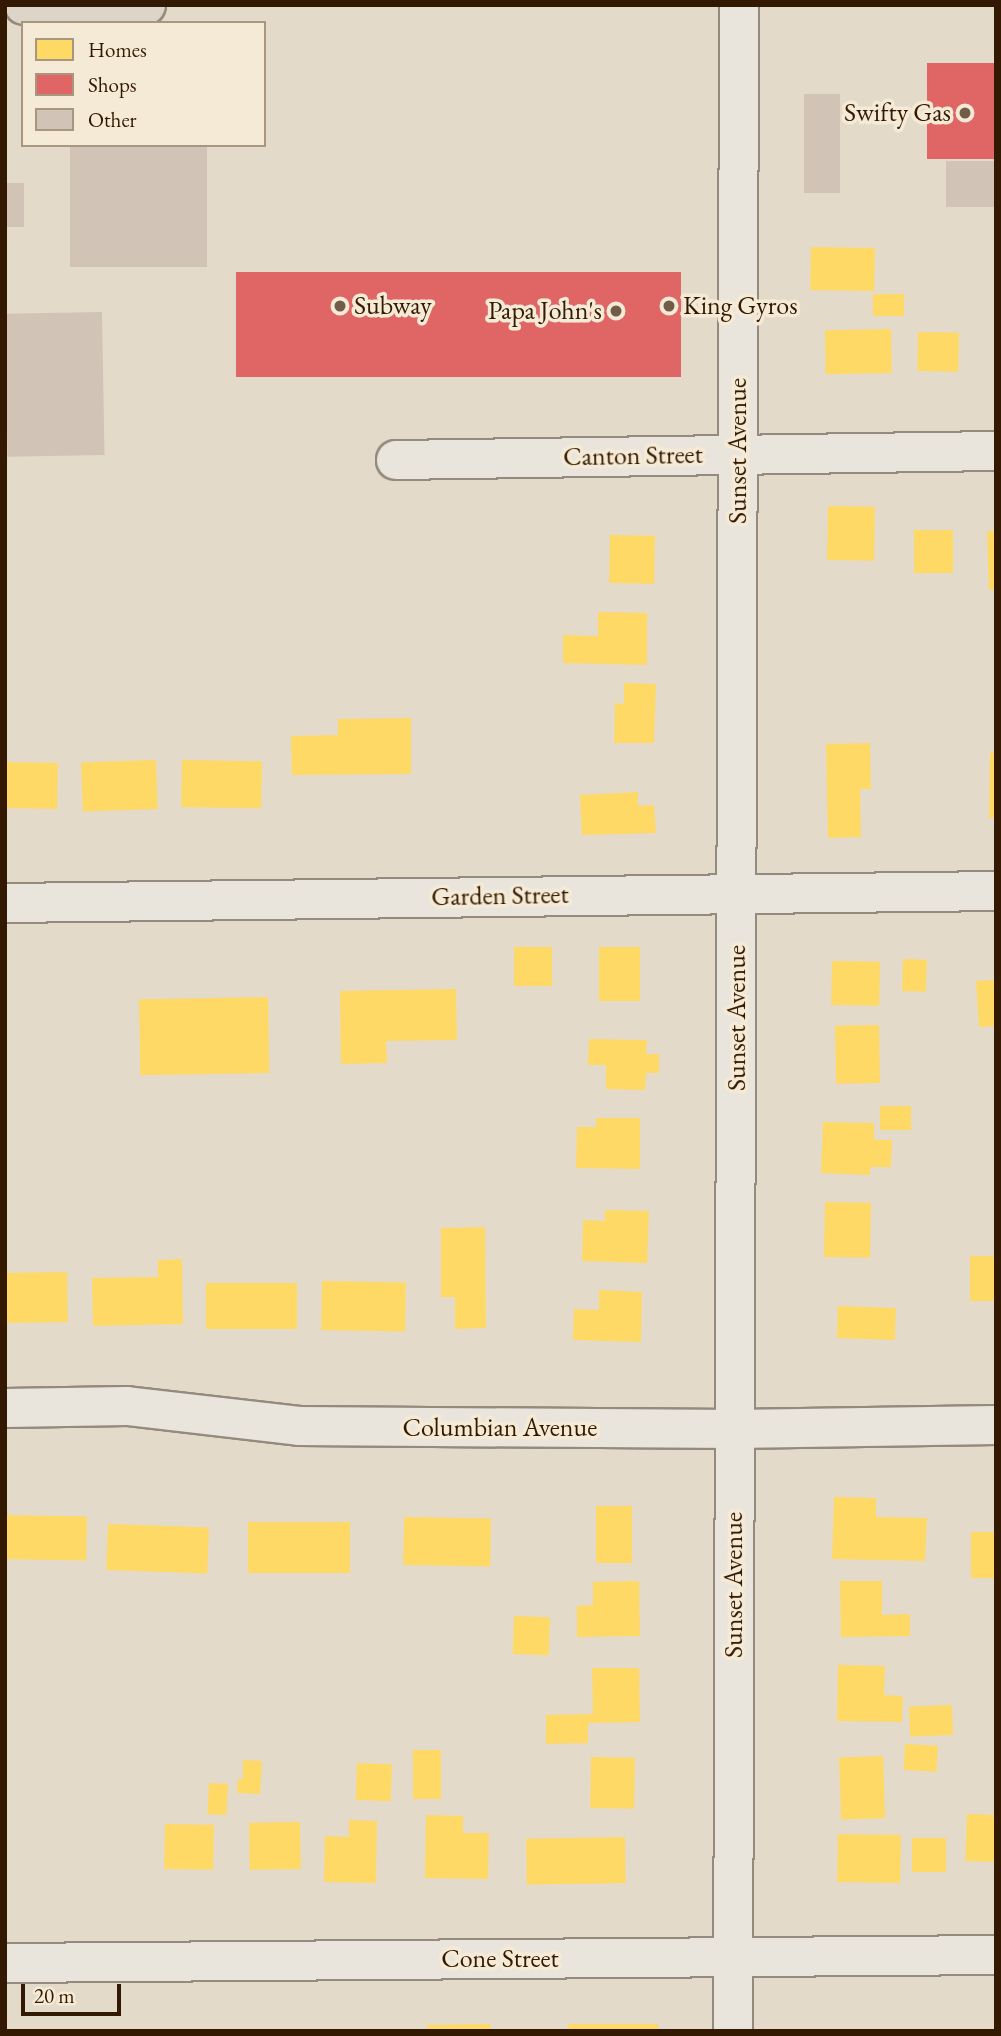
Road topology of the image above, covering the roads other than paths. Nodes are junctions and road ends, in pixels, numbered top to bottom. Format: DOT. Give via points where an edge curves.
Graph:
graph roads {
  1 [pos="146,5"];
  2 [pos="739,5"];
  3 [pos="19,13"];
  4 [pos="996,451"];
  5 [pos="738,454"];
  6 [pos="396,460"];
  7 [pos="996,891"];
  8 [pos="738,893"];
  9 [pos="5,903"];
  10 [pos="5,1408"];
  11 [pos="996,1425"];
  12 [pos="735,1429"];
  13 [pos="996,1955"];
  14 [pos="733,1957"];
  15 [pos="5,1963"];
  16 [pos="733,2031"];
  1 -- 3 [label="main road"];
  2 -- 5 [label="street, Sunset Avenue"];
  4 -- 5 [label="street, Canton Street"];
  5 -- 6 [label="street, Canton Street"];
  5 -- 8 [label="street, Sunset Avenue"];
  7 -- 8 [label="street, Garden Street"];
  8 -- 9 [label="street, Garden Street"];
  8 -- 12 [label="street, Sunset Avenue"];
  10 -- 12 [label="street, Columbian Avenue" via="127,1406 299,1426"];
  11 -- 12 [label="street, Columbian Avenue"];
  12 -- 14 [label="street, Sunset Avenue"];
  13 -- 14 [label="street, Cone Street"];
  14 -- 15 [label="street, Cone Street"];
  14 -- 16 [label="street, Sunset Avenue"];
}
